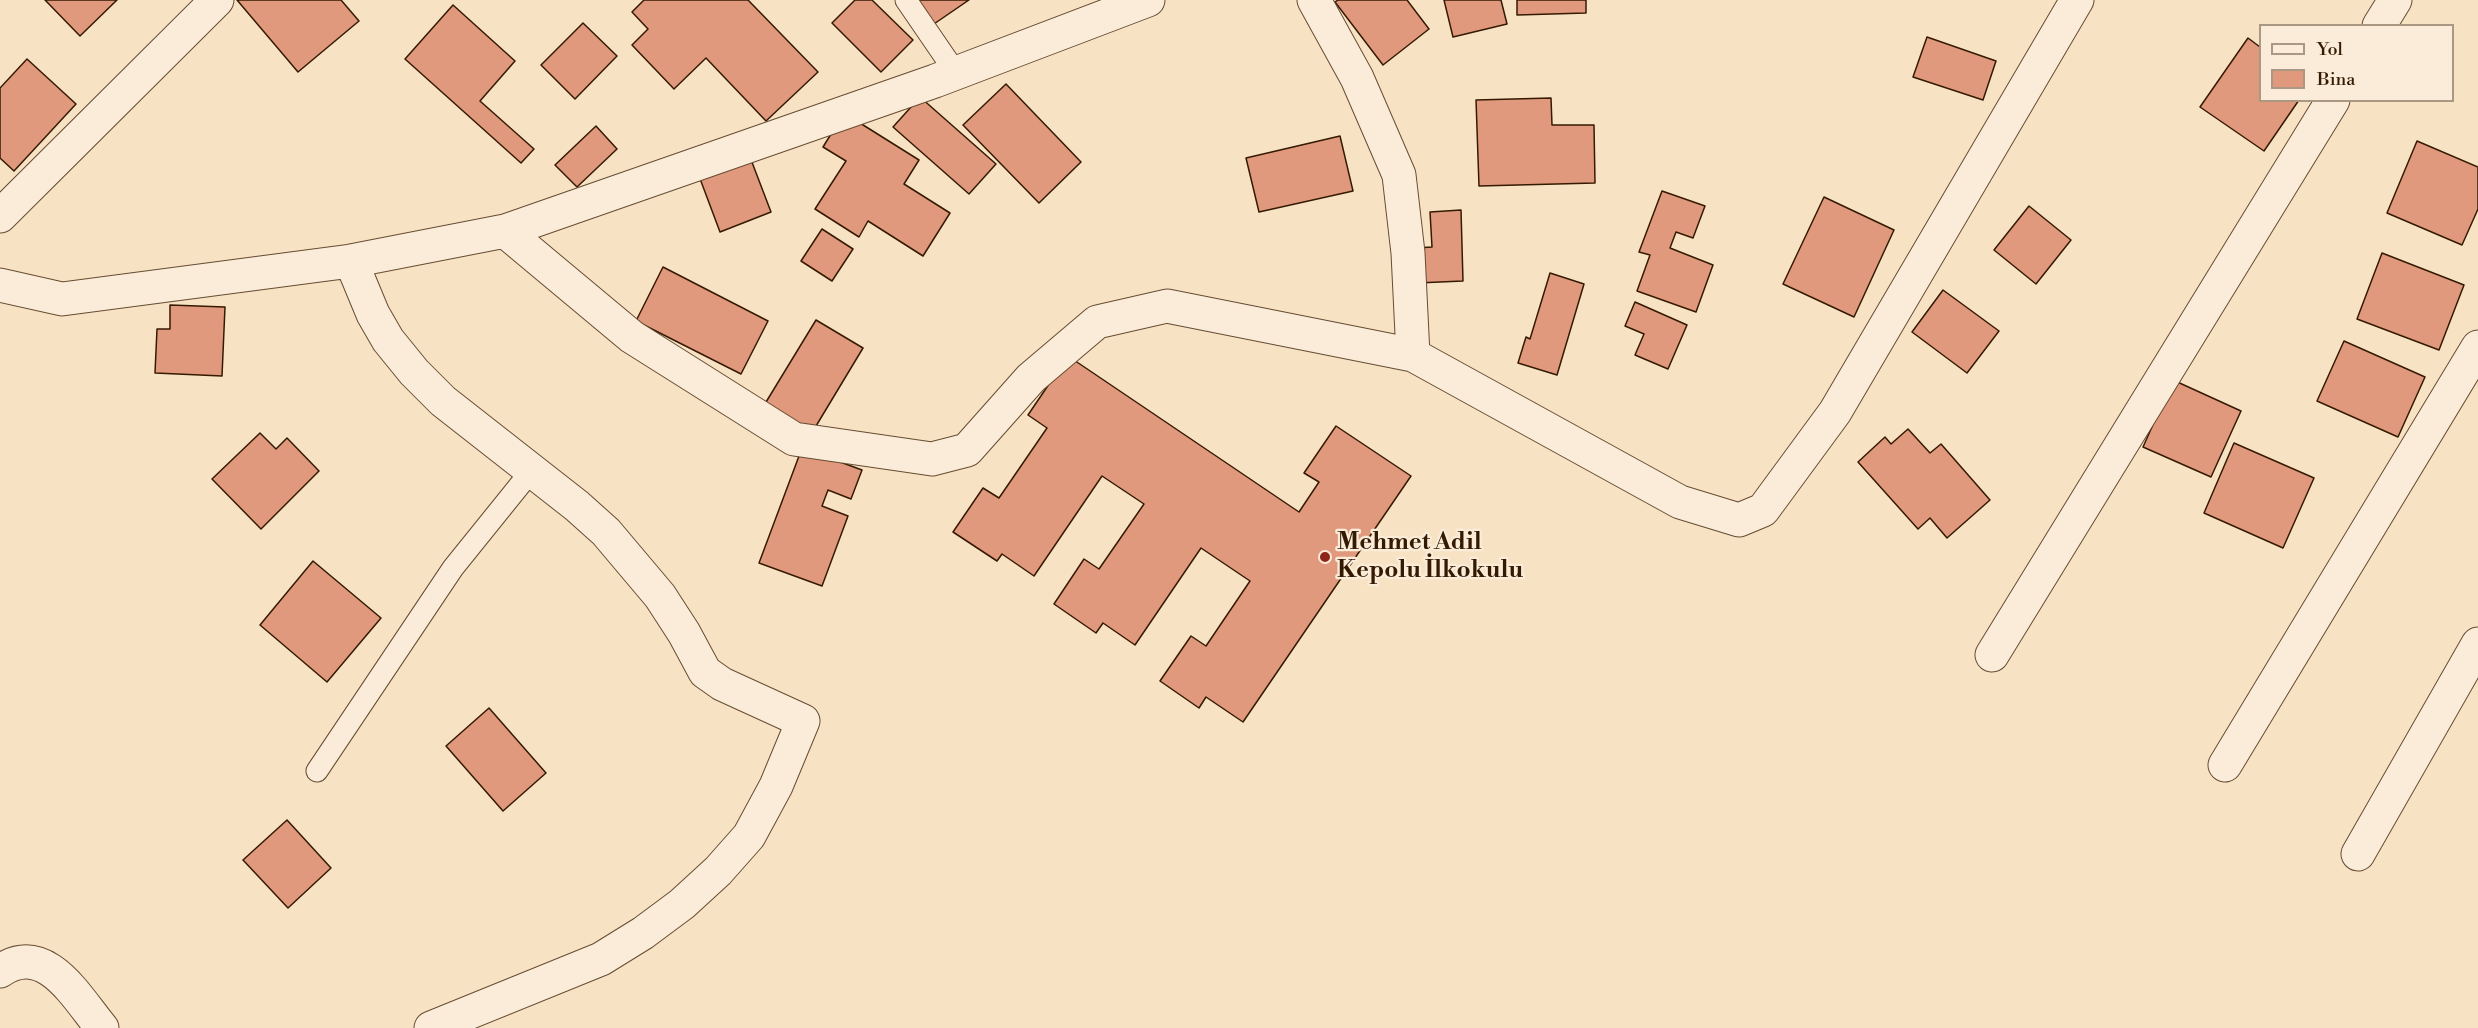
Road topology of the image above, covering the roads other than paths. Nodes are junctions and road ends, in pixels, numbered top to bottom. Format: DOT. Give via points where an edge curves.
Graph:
graph roads {
  1 [pos="217,0"];
  2 [pos="906,0"];
  3 [pos="1148,0"];
  4 [pos="1314,0"];
  5 [pos="2077,0"];
  6 [pos="2395,0"];
  7 [pos="2380,24"];
  8 [pos="956,73"];
  9 [pos="2332,102"];
  10 [pos="0,216"];
  11 [pos="505,231"];
  12 [pos="351,261"];
  13 [pos="0,285"];
  14 [pos="2478,347"];
  15 [pos="1413,355"];
  16 [pos="532,470"];
  17 [pos="2478,644"];
  18 [pos="1992,655"];
  19 [pos="2225,765"];
  20 [pos="317,771"];
  21 [pos="2358,854"];
  22 [pos="0,971"];
  23 [pos="102,1028"];
  24 [pos="431,1028"];
  1 -- 10 [label="street"];
  2 -- 8 [label="lane"];
  3 -- 8 [label="street"];
  4 -- 15 [label="street" via="1357,78 1399,175"];
  5 -- 15 [label="street" via="1835,412 1763,510 1739,520 1680,502"];
  6 -- 7 [label="street"];
  8 -- 11 [label="street"];
  9 -- 18 [label="street"];
  11 -- 12 [label="street"];
  11 -- 15 [label="street" via="632,337 794,439 932,459 967,450 1031,378 1097,322 1167,306"];
  12 -- 13 [label="street" via="62,299"];
  12 -- 16 [label="street" via="373,314 414,372 443,401"];
  14 -- 19 [label="street"];
  16 -- 20 [label="lane" via="453,568"];
  16 -- 24 [label="street" via="577,506 633,561 684,633 705,672 722,684 803,721 750,836 682,904 601,959"];
  17 -- 21 [label="street"];
  22 -- 23 [label="street" via="20,961 44,964"];
}
